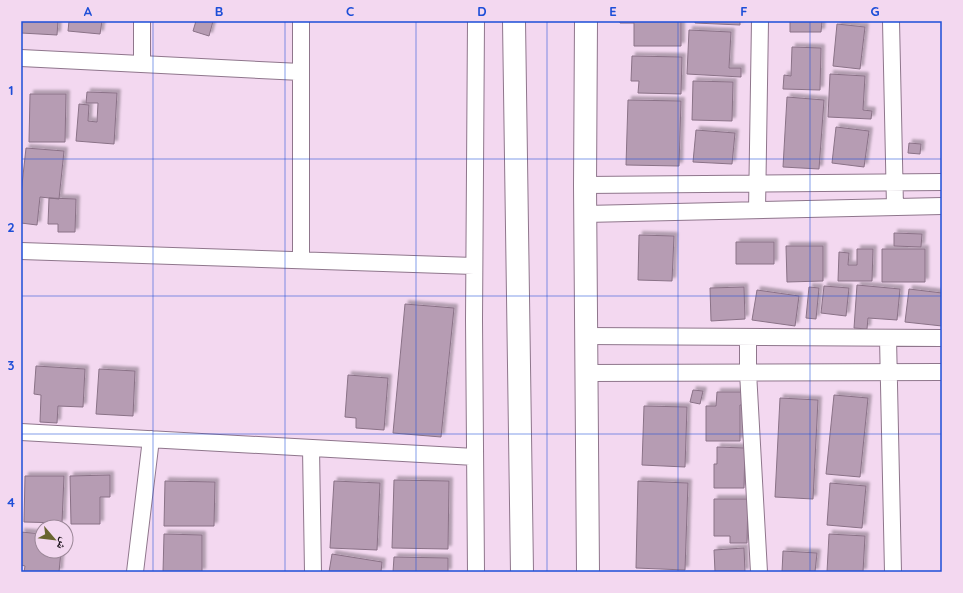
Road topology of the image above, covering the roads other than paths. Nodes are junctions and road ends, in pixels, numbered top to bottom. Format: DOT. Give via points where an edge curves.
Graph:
graph roads {
  1 [pos="142,21"];
  2 [pos="301,21"];
  3 [pos="476,21"];
  4 [pos="514,21"];
  5 [pos="586,21"];
  6 [pos="760,21"];
  7 [pos="891,21"];
  8 [pos="21,58"];
  9 [pos="142,64"];
  10 [pos="301,72"];
  11 [pos="894,182"];
  12 [pos="942,182"];
  13 [pos="758,183"];
  14 [pos="585,185"];
  15 [pos="942,206"];
  16 [pos="895,207"];
  17 [pos="757,210"];
  18 [pos="585,214"];
  19 [pos="21,251"];
  20 [pos="301,260"];
  21 [pos="474,266"];
  22 [pos="586,336"];
  23 [pos="748,337"];
  24 [pos="888,338"];
  25 [pos="942,338"];
  26 [pos="748,372"];
  27 [pos="889,372"];
  28 [pos="942,372"];
  29 [pos="586,373"];
  30 [pos="21,432"];
  31 [pos="151,439"];
  32 [pos="311,448"];
  33 [pos="475,457"];
  34 [pos="135,572"];
  35 [pos="313,572"];
  36 [pos="476,572"];
  37 [pos="522,572"];
  38 [pos="588,572"];
  39 [pos="759,572"];
  40 [pos="893,572"];
  1 -- 9 [label="street"];
  2 -- 10 [label="street"];
  3 -- 21 [label="street"];
  4 -- 37 [label="main road"];
  5 -- 14 [label="main road"];
  6 -- 13 [label="street"];
  7 -- 11 [label="street"];
  8 -- 9 [label="street"];
  9 -- 10 [label="street"];
  10 -- 20 [label="street"];
  11 -- 12 [label="street"];
  11 -- 13 [label="street"];
  11 -- 16 [label="street"];
  13 -- 14 [label="street"];
  13 -- 17 [label="street"];
  14 -- 18 [label="main road"];
  15 -- 16 [label="street"];
  16 -- 17 [label="street"];
  17 -- 18 [label="street"];
  18 -- 22 [label="main road"];
  19 -- 20 [label="street"];
  20 -- 21 [label="street"];
  21 -- 33 [label="street"];
  22 -- 23 [label="street"];
  22 -- 29 [label="main road"];
  23 -- 24 [label="street"];
  23 -- 26 [label="street"];
  24 -- 25 [label="street"];
  24 -- 27 [label="street"];
  26 -- 27 [label="street"];
  26 -- 29 [label="street"];
  26 -- 39 [label="street"];
  27 -- 28 [label="street"];
  27 -- 40 [label="street"];
  29 -- 38 [label="main road"];
  30 -- 31 [label="street"];
  31 -- 32 [label="street"];
  31 -- 34 [label="street"];
  32 -- 33 [label="street"];
  32 -- 35 [label="street"];
  33 -- 36 [label="street"];
}
